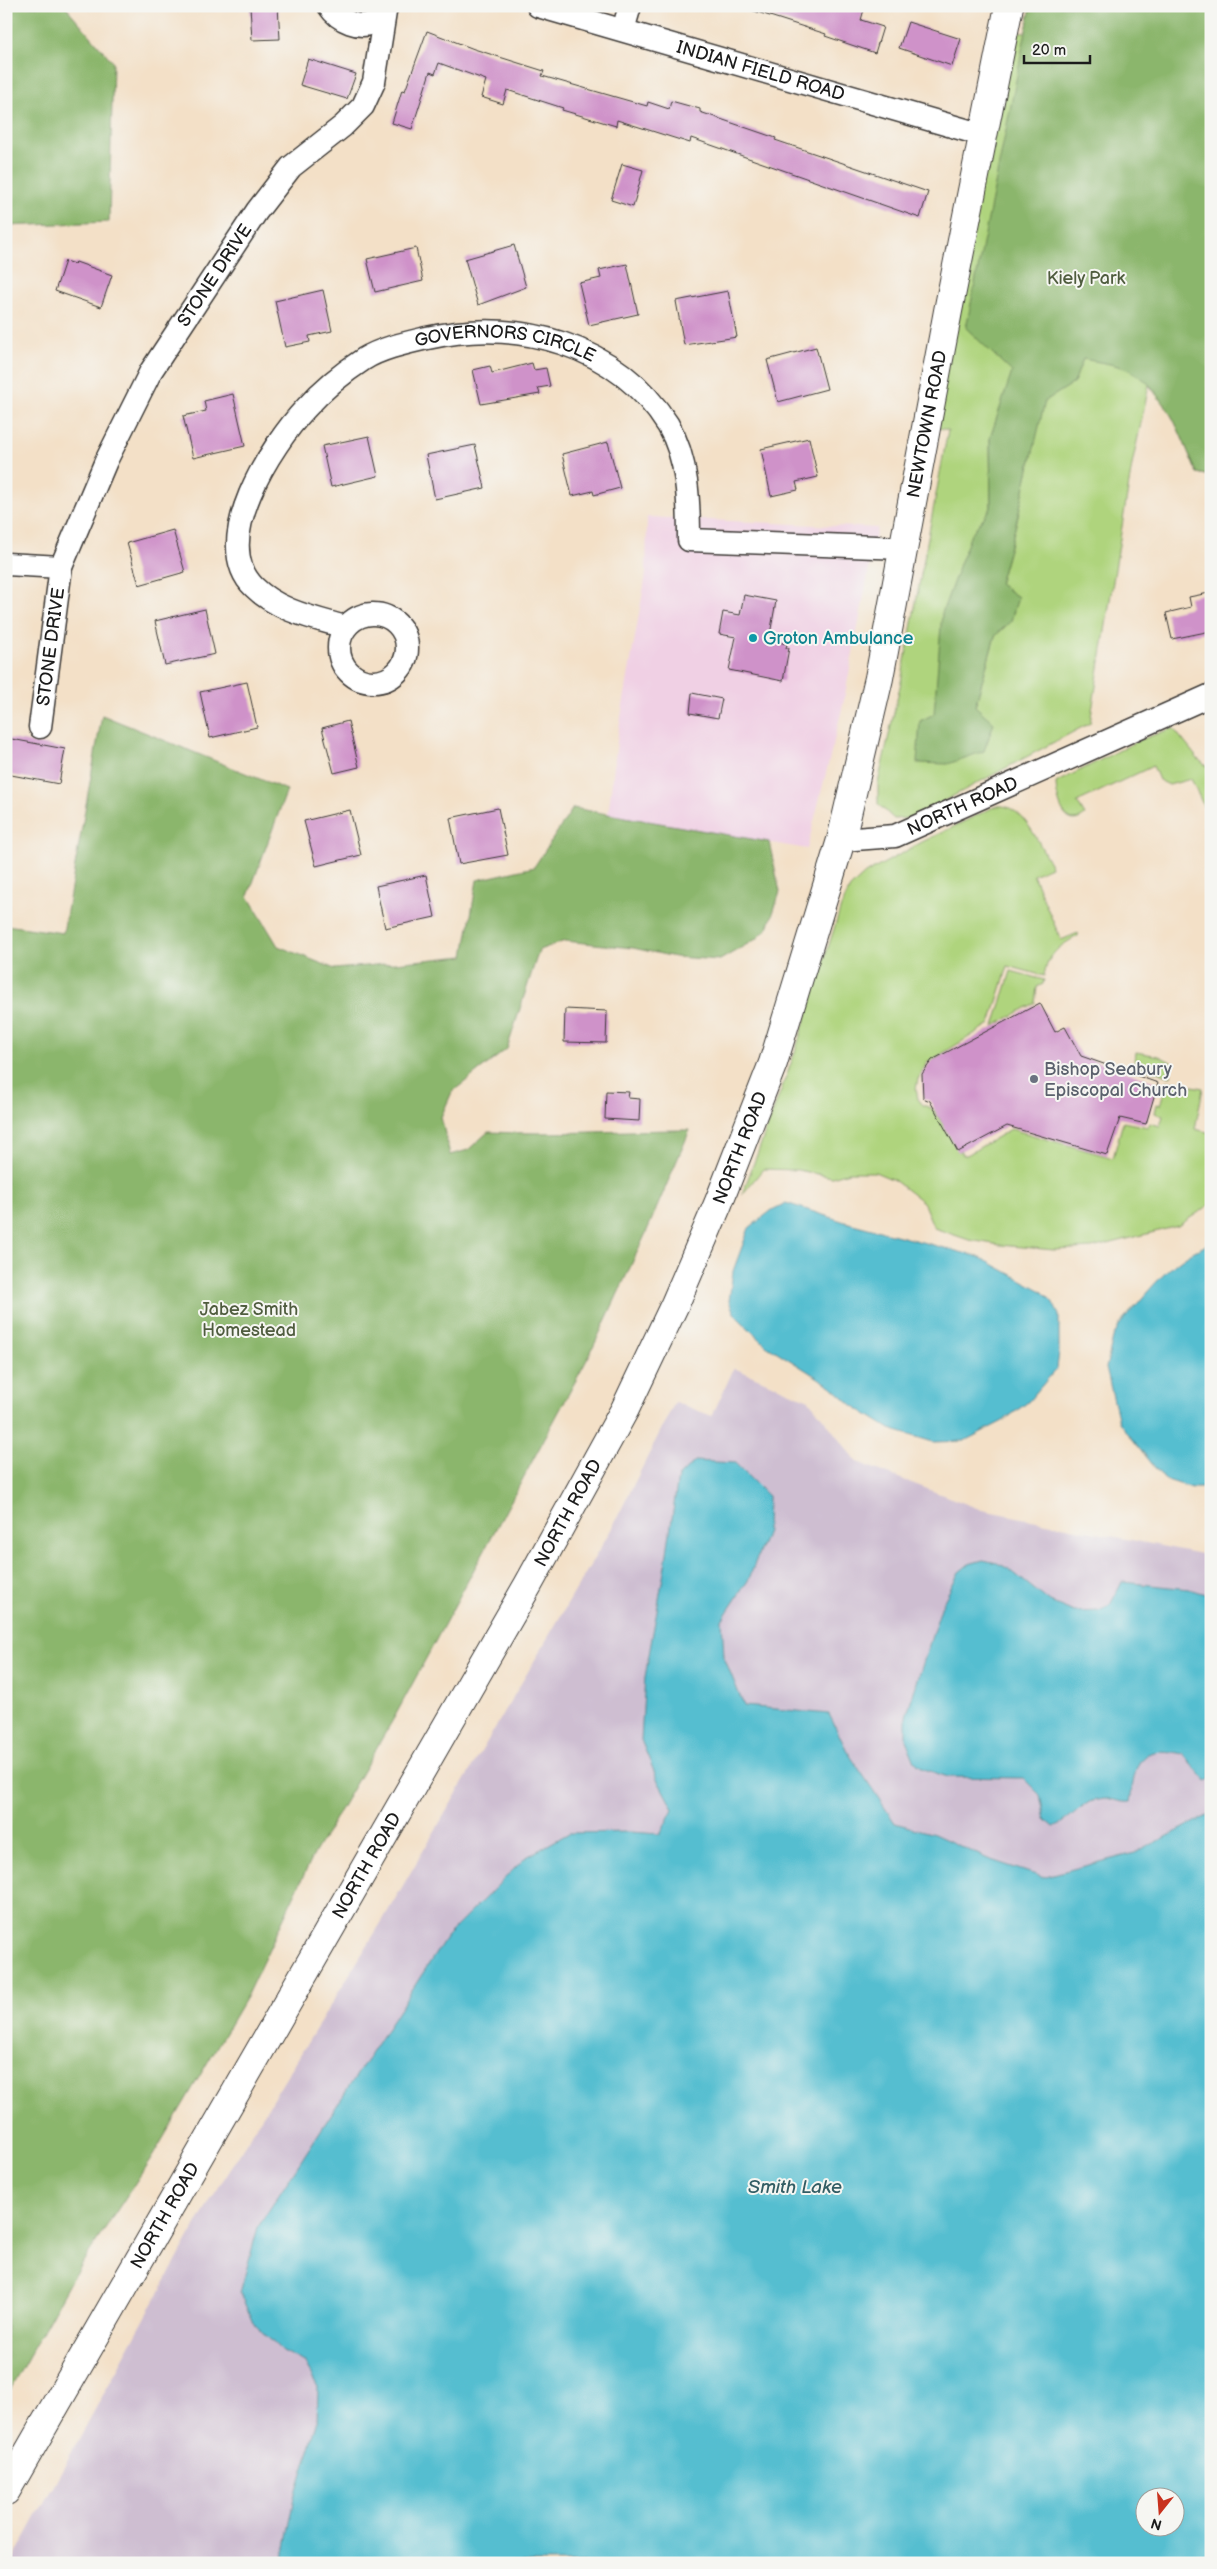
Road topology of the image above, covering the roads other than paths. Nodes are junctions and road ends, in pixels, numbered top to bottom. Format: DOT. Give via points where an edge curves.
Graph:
graph roads {
  1 [pos="329,6"];
  2 [pos="386,6"];
  3 [pos="538,6"];
  4 [pos="630,6"];
  5 [pos="1009,6"];
  6 [pos="623,30"];
  7 [pos="983,135"];
  8 [pos="904,548"];
  9 [pos="6,564"];
  10 [pos="61,567"];
  11 [pos="345,627"];
  12 [pos="1211,695"];
  13 [pos="40,727"];
  14 [pos="841,840"];
  15 [pos="6,2491"];
  1 -- 2 [label="street" via="335,16 346,22 363,24 377,20"];
  2 -- 10 [label="street, STONE DRIVE" via="374,82 363,106 283,176 211,279 151,371 106,461"];
  3 -- 6 [label="street, INDIAN FIELD ROAD"];
  4 -- 6 [label="street"];
  5 -- 7 [label="main road, NEWTOWN ROAD"];
  6 -- 7 [label="street, INDIAN FIELD ROAD"];
  7 -- 8 [label="main road, NEWTOWN ROAD"];
  8 -- 11 [label="street, GOVERNORS CIRCLE" via="689,540 682,458 669,427 654,406 613,369 567,343 536,335 484,330 442,335 401,344 364,359 323,392 286,432 259,476 241,516 238,549 242,569 252,586 285,608"];
  8 -- 14 [label="main road, NEWTOWN ROAD" via="879,678"];
  9 -- 10 [label="street, STONE DRIVE"];
  10 -- 13 [label="street, STONE DRIVE"];
  12 -- 14 [label="street, NORTH ROAD" via="895,836"];
  14 -- 15 [label="main road, NORTH ROAD" via="773,1063 675,1304 625,1409 528,1585"];
}
